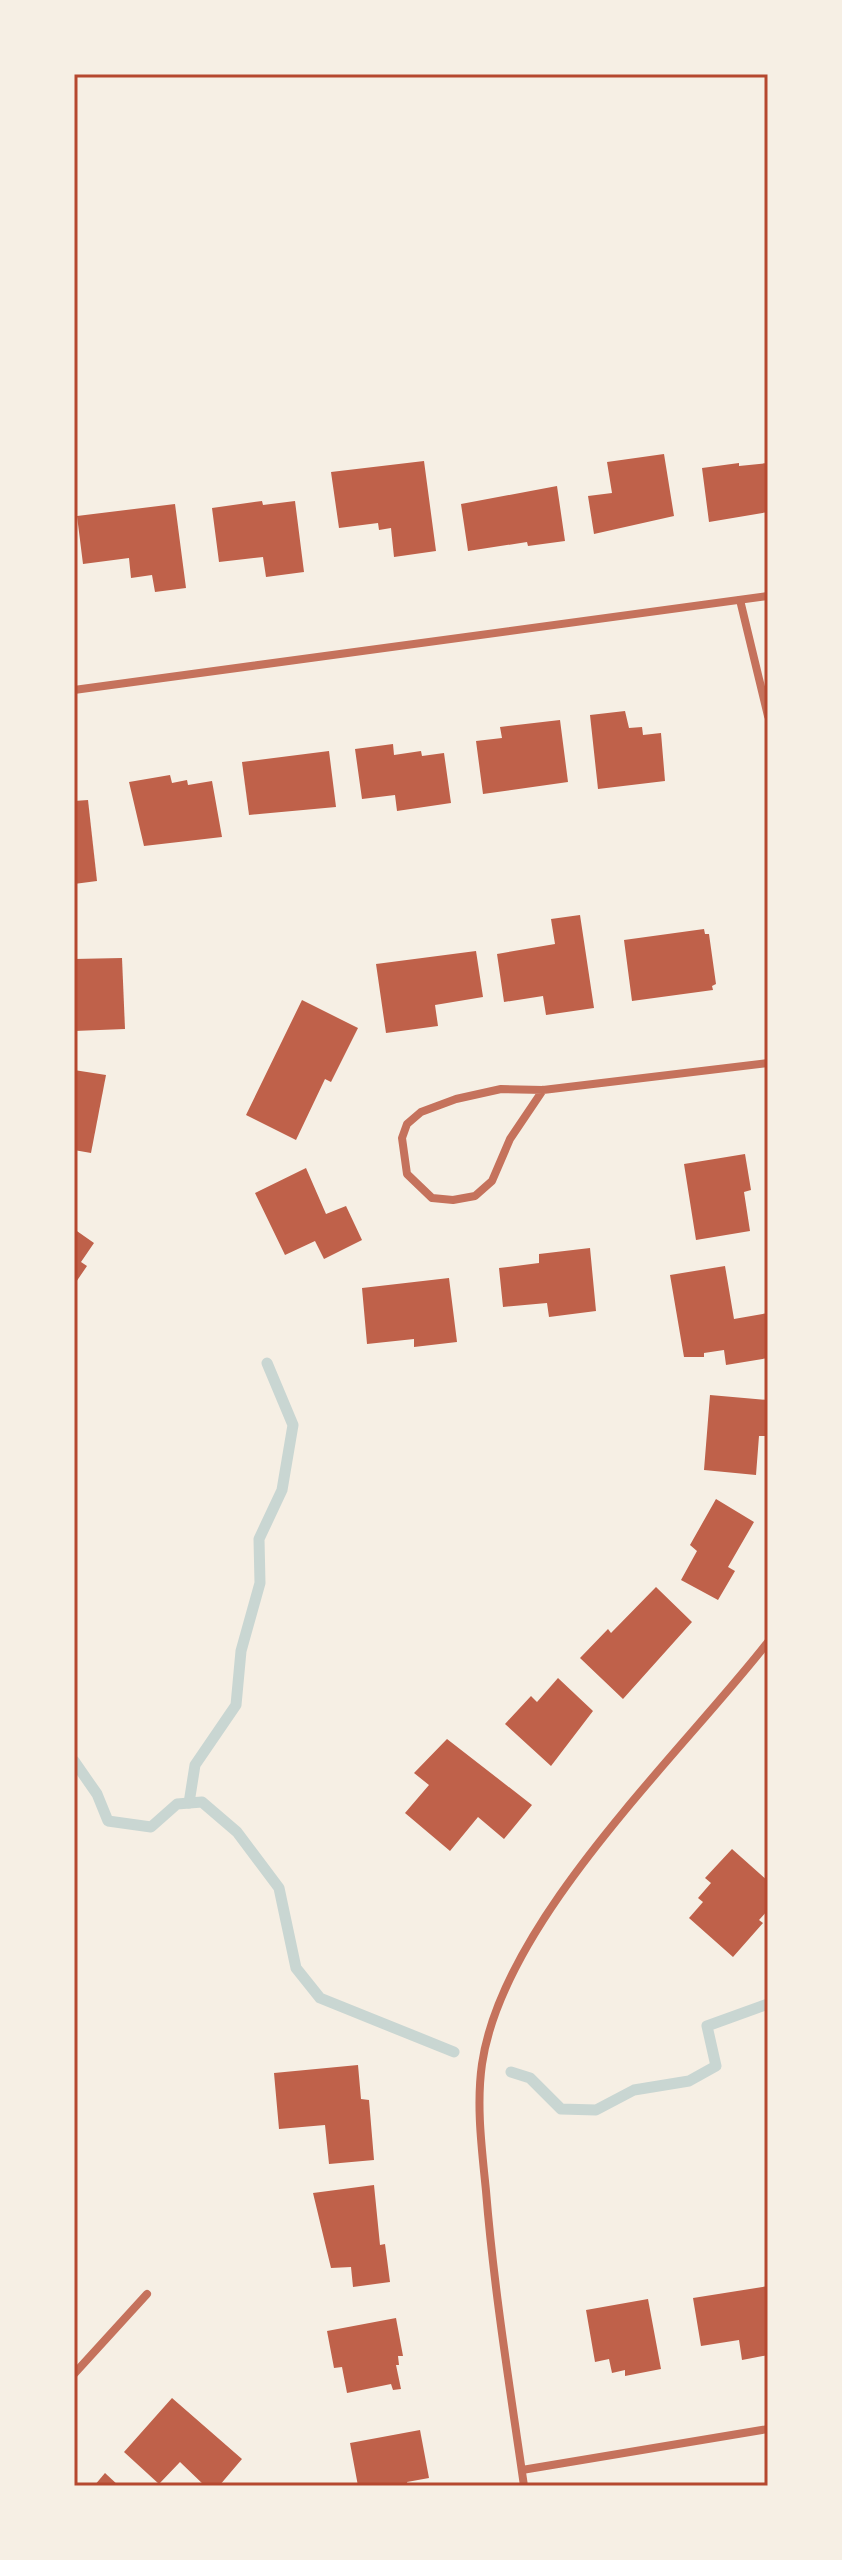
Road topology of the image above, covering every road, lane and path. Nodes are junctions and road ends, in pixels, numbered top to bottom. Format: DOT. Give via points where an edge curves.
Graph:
graph roads {
  1 [pos="768,596"];
  2 [pos="740,600"];
  3 [pos="74,690"];
  4 [pos="768,716"];
  5 [pos="768,1063"];
  6 [pos="543,1090"];
  7 [pos="768,1642"];
  8 [pos="147,2294"];
  9 [pos="74,2374"];
  10 [pos="768,2429"];
  11 [pos="522,2470"];
  12 [pos="524,2486"];
  1 -- 2 [label="street"];
  2 -- 3 [label="street"];
  2 -- 4 [label="street"];
  5 -- 6 [label="street"];
  6 -- 6 [label="street" via="501,1089 421,1112 407,1124 402,1138 407,1174 432,1198 475,1196 492,1181 510,1139"];
  7 -- 11 [label="street" via="574,1875 529,1944 494,2020 482,2064 480,2123 490,2241"];
  8 -- 9 [label="street"];
  10 -- 11 [label="street"];
  11 -- 12 [label="street"];
}
